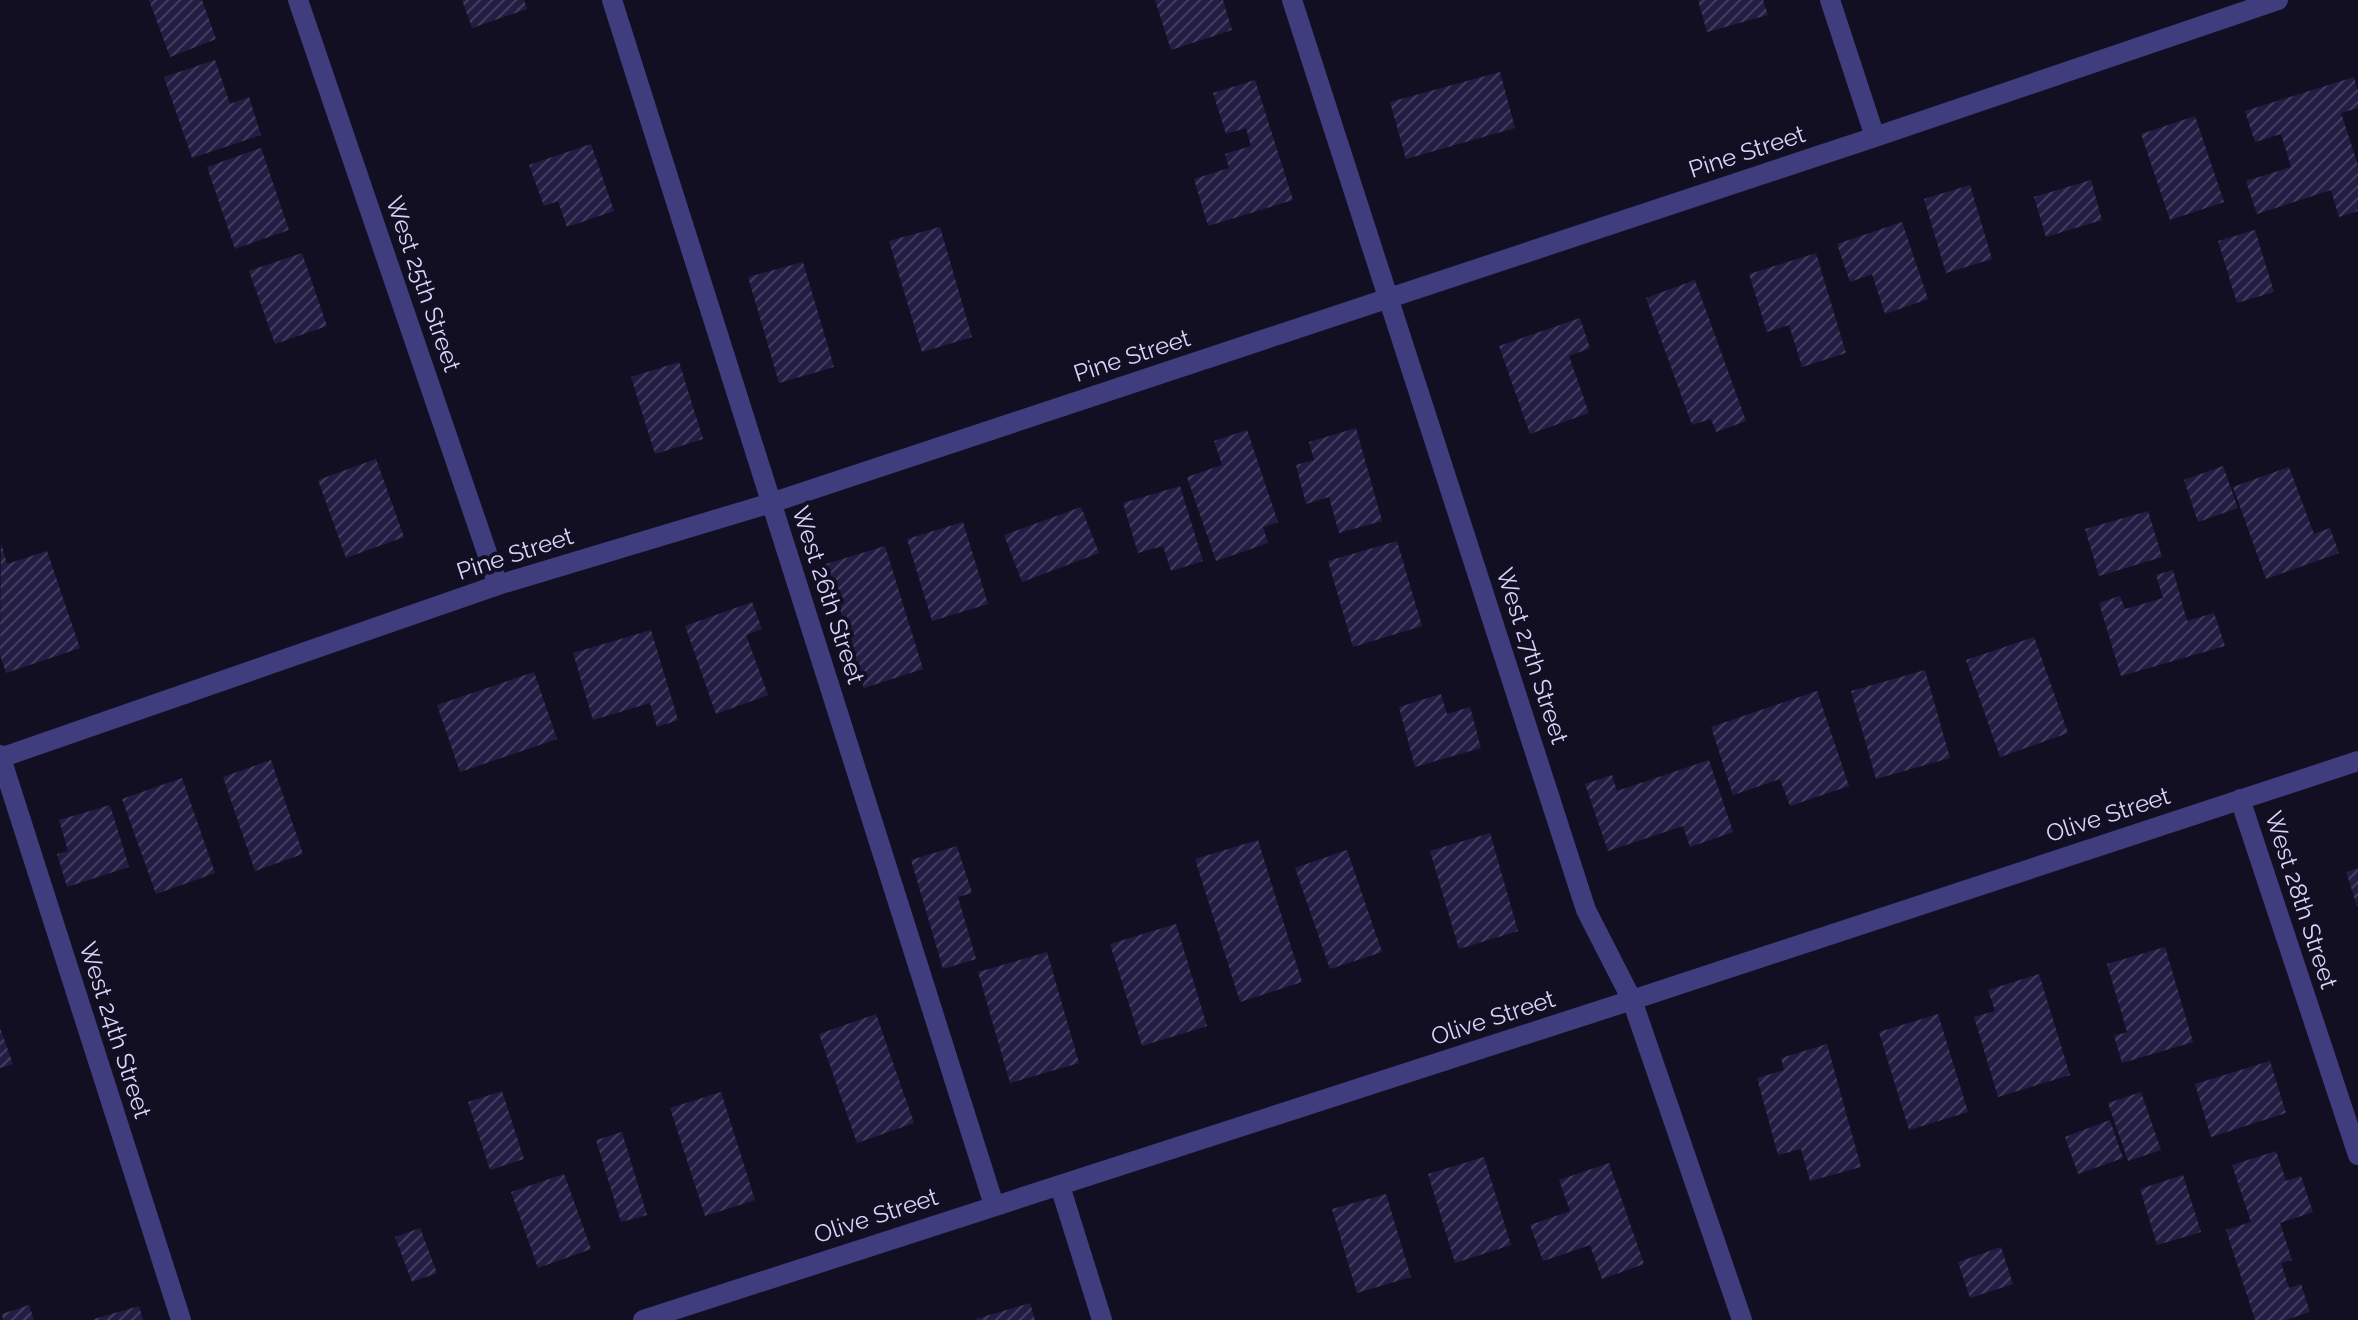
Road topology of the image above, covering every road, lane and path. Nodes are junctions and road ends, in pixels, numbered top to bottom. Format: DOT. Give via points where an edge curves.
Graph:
graph roads {
  1 [pos="298,0"];
  2 [pos="612,0"];
  3 [pos="1292,0"];
  4 [pos="1830,0"];
  5 [pos="2278,0"];
  6 [pos="2218,9"];
  7 [pos="1875,137"];
  8 [pos="1390,298"];
  9 [pos="771,503"];
  10 [pos="498,585"];
  11 [pos="0,757"];
  12 [pos="2358,761"];
  13 [pos="2240,799"];
  14 [pos="1632,1000"];
  15 [pos="2358,1155"];
  16 [pos="1060,1186"];
  17 [pos="994,1205"];
  18 [pos="181,1320"];
  19 [pos="643,1320"];
  20 [pos="1102,1320"];
  21 [pos="1742,1320"];
  1 -- 10 [label="street, West 25th Street"];
  2 -- 9 [label="street, West 26th Street"];
  3 -- 8 [label="street, West 27th Street"];
  4 -- 7 [label="street"];
  5 -- 6 [label="street, Pine Street"];
  6 -- 7 [label="street, Pine Street"];
  7 -- 8 [label="street, Pine Street"];
  8 -- 9 [label="street, Pine Street"];
  8 -- 14 [label="street, West 27th Street" via="1586,910"];
  9 -- 10 [label="street, Pine Street"];
  9 -- 17 [label="street, West 26th Street"];
  10 -- 11 [label="street, Pine Street"];
  11 -- 18 [label="street, West 24th Street"];
  12 -- 13 [label="street, Olive Street"];
  13 -- 14 [label="street, Olive Street"];
  13 -- 15 [label="street, West 28th Street"];
  14 -- 16 [label="street, Olive Street"];
  14 -- 21 [label="street, West 27th Street"];
  16 -- 17 [label="street, Olive Street"];
  16 -- 20 [label="street"];
  17 -- 19 [label="street, Olive Street"];
}
